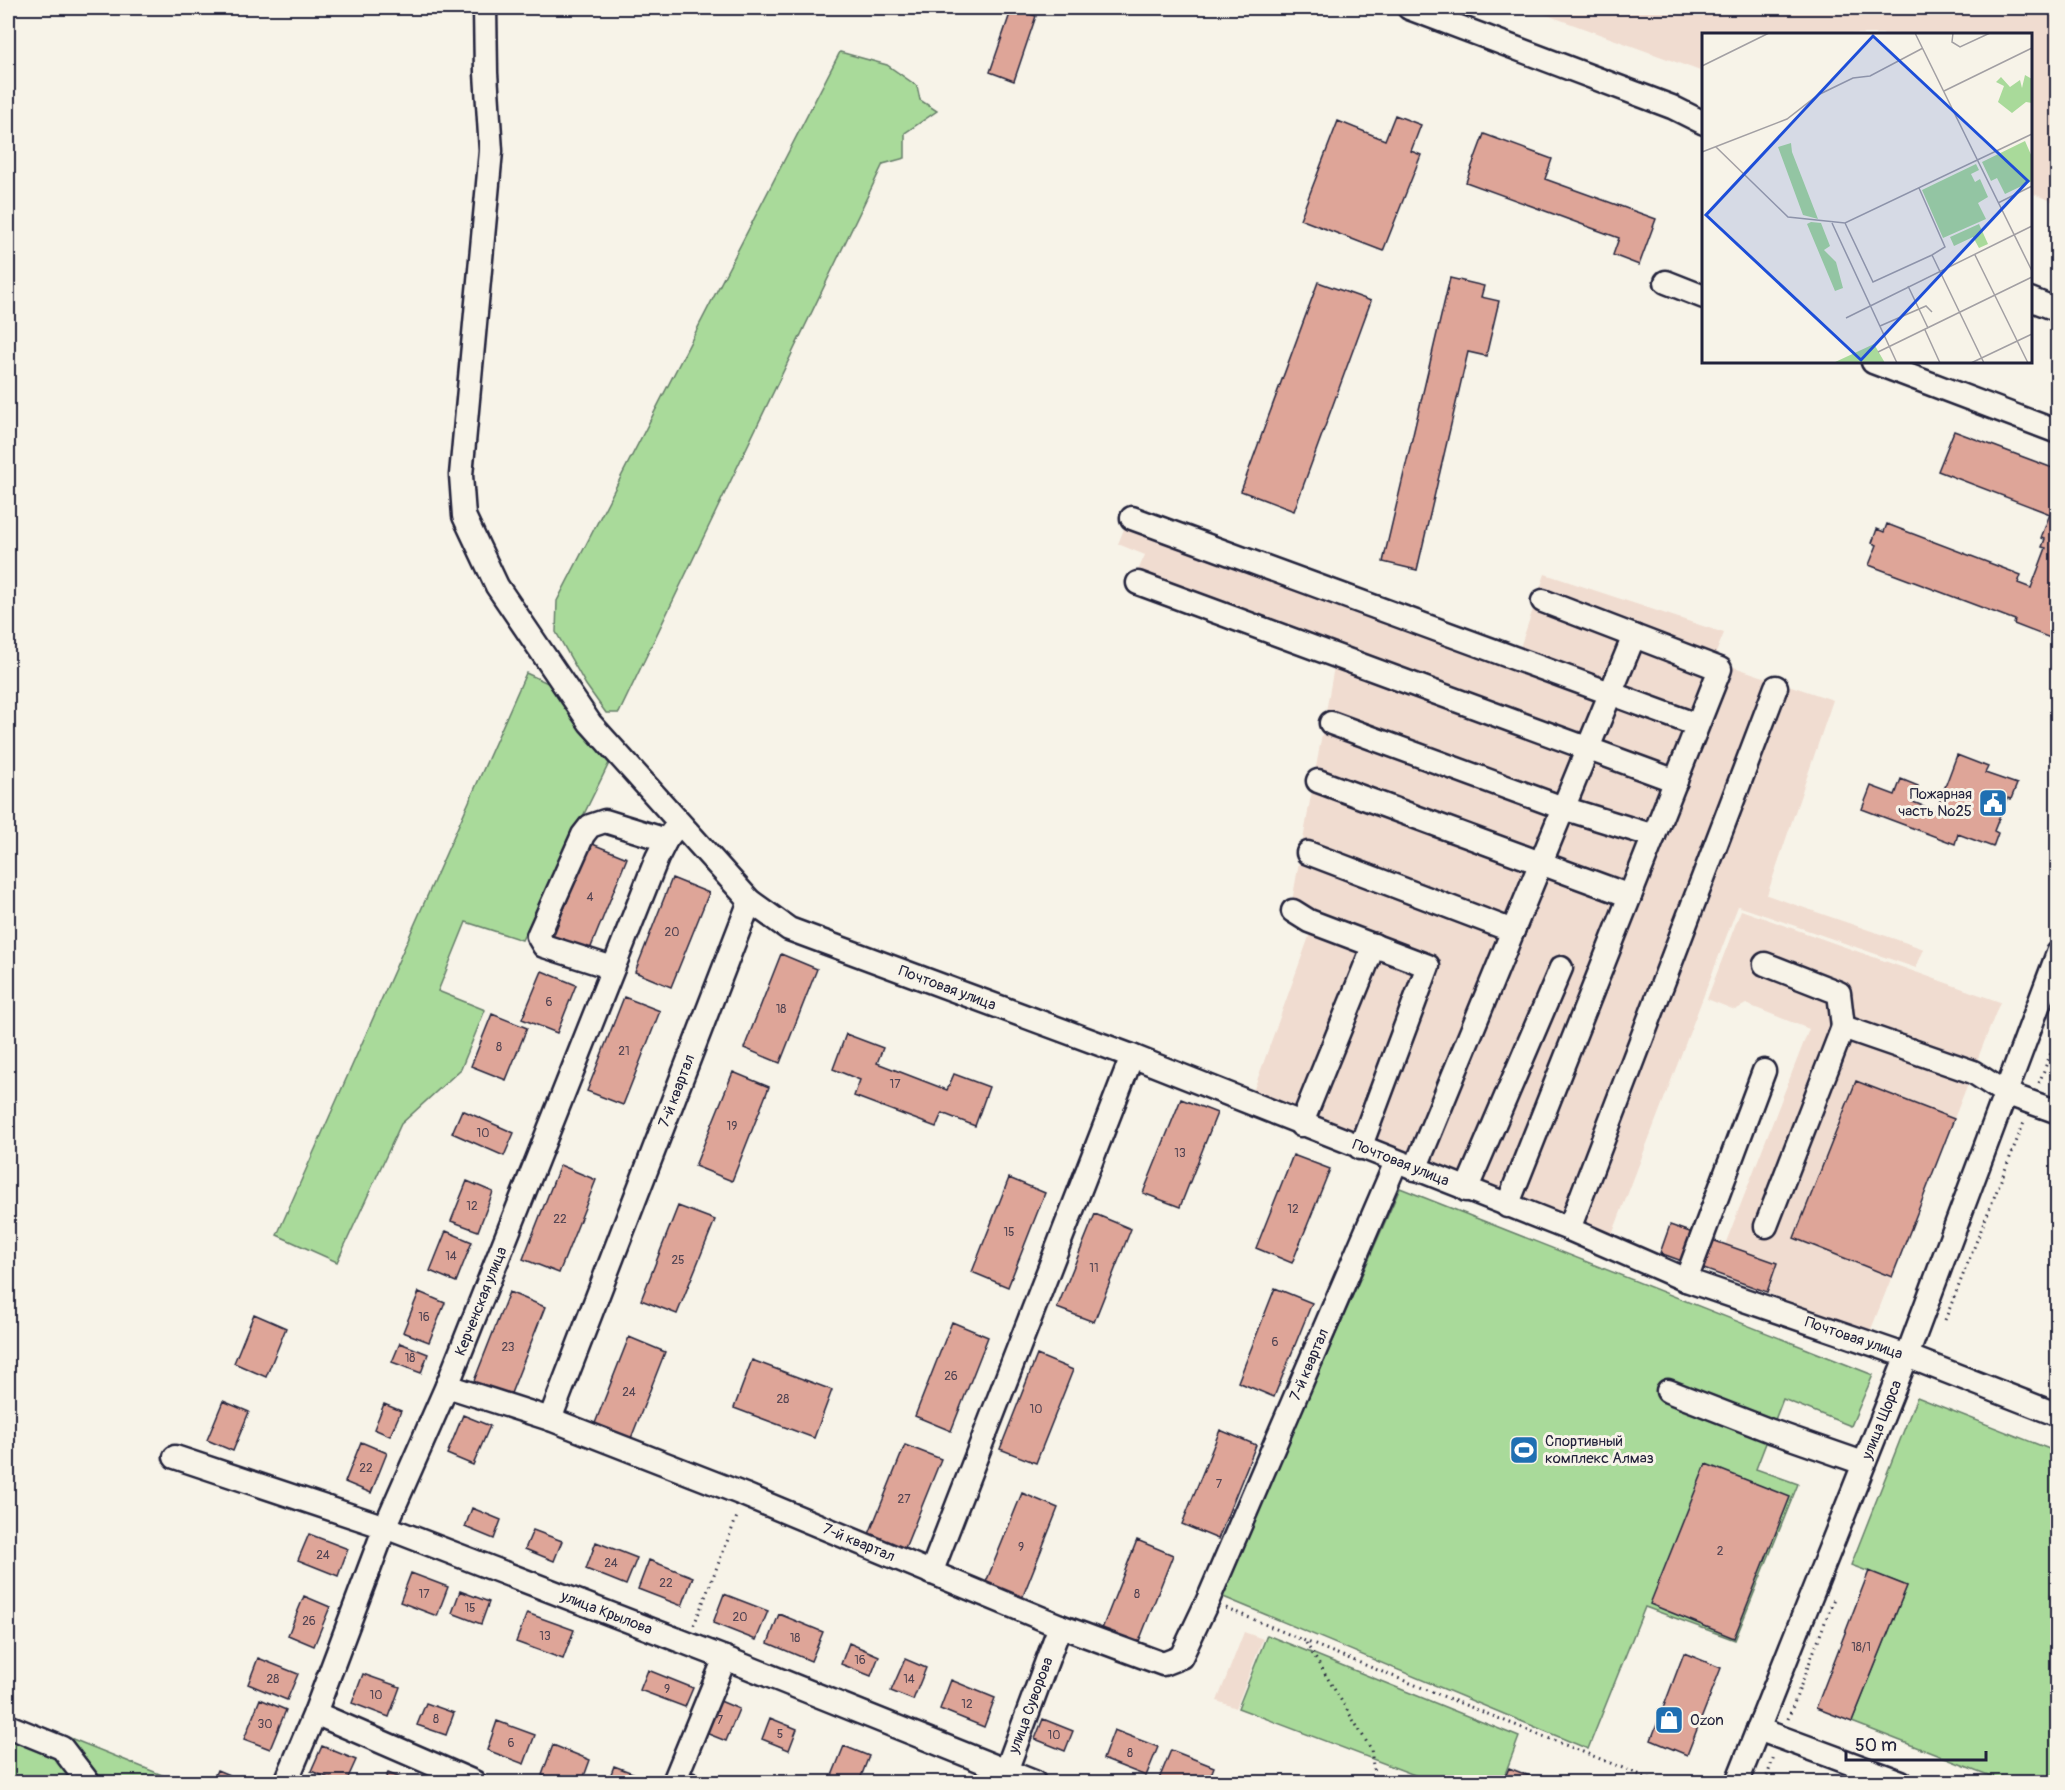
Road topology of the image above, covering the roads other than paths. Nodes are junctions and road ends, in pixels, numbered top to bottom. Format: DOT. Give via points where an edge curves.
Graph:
graph roads {
  1 [pos="485,8"];
  2 [pos="1409,8"];
  3 [pos="1702,122"];
  4 [pos="1666,282"];
  5 [pos="1702,296"];
  6 [pos="2032,299"];
  7 [pos="2058,310"];
  8 [pos="1876,363"];
  9 [pos="2058,432"];
  10 [pos="1132,518"];
  11 [pos="1138,583"];
  12 [pos="1543,601"];
  13 [pos="1634,636"];
  14 [pos="1776,687"];
  15 [pos="1610,694"];
  16 [pos="1331,723"];
  17 [pos="1698,725"];
  18 [pos="1588,748"];
  19 [pos="1318,781"];
  20 [pos="1676,781"];
  21 [pos="1563,808"];
  22 [pos="672,831"];
  23 [pos="1654,836"];
  24 [pos="1308,853"];
  25 [pos="1541,864"];
  26 [pos="1630,896"];
  27 [pos="750,901"];
  28 [pos="1293,911"];
  29 [pos="1513,931"];
  30 [pos="1374,945"];
  31 [pos="2058,953"];
  32 [pos="1765,964"];
  33 [pos="613,968"];
  34 [pos="1561,968"];
  35 [pos="1843,1027"];
  36 [pos="1132,1056"];
  37 [pos="1764,1071"];
  38 [pos="2005,1093"];
  39 [pos="2058,1112"];
  40 [pos="1301,1125"];
  41 [pos="1360,1148"];
  42 [pos="1406,1165"];
  43 [pos="1466,1190"];
  44 [pos="1507,1206"];
  45 [pos="1766,1226"];
  46 [pos="1569,1230"];
  47 [pos="1686,1280"];
  48 [pos="1907,1356"];
  49 [pos="447,1386"];
  50 [pos="1668,1391"];
  51 [pos="2058,1415"];
  52 [pos="550,1419"];
  53 [pos="175,1457"];
  54 [pos="1863,1463"];
  55 [pos="386,1527"];
  56 [pos="931,1573"];
  57 [pos="1060,1626"];
  58 [pos="725,1658"];
  59 [pos="315,1713"];
  60 [pos="8,1726"];
  61 [pos="1758,1729"];
  62 [pos="1004,1777"];
  63 [pos="88,1782"];
  64 [pos="286,1782"];
  65 [pos="474,1782"];
  66 [pos="674,1782"];
  67 [pos="1034,1782"];
  68 [pos="1737,1782"];
  69 [pos="1901,1782"];
  1 -- 22 [label="street, Почтовая улица" via="491,151 461,475 464,516 497,586 590,723"];
  2 -- 3 [label="street" via="1672,107"];
  4 -- 5 [label="street"];
  6 -- 7 [label="street"];
  8 -- 9 [label="street"];
  10 -- 15 [label="street"];
  11 -- 18 [label="street"];
  12 -- 13 [label="street"];
  13 -- 15 [label="street, 7-й квартал"];
  13 -- 17 [label="street" via="1720,669"];
  14 -- 46 [label="street"];
  15 -- 17 [label="street"];
  15 -- 18 [label="street, 7-й квартал"];
  16 -- 21 [label="street"];
  17 -- 20 [label="street"];
  18 -- 20 [label="street"];
  18 -- 21 [label="street, 7-й квартал"];
  19 -- 25 [label="street"];
  20 -- 23 [label="street"];
  21 -- 23 [label="street"];
  21 -- 25 [label="street, 7-й квартал"];
  22 -- 27 [label="street, Почтовая улица"];
  22 -- 33 [label="street, Керченская улица"];
  22 -- 33 [label="street" via="605,821 590,826 538,936 544,946"];
  23 -- 26 [label="street"];
  24 -- 29 [label="street"];
  25 -- 26 [label="street"];
  25 -- 29 [label="street, 7-й квартал"];
  26 -- 44 [label="street"];
  27 -- 36 [label="street, Почтовая улица" via="789,929"];
  27 -- 52 [label="street, 7-й квартал"];
  28 -- 30 [label="street" via="1309,921"];
  29 -- 42 [label="street, 7-й квартал"];
  30 -- 40 [label="street"];
  30 -- 41 [label="street" via="1428,966"];
  31 -- 38 [label="street, улица Щорса"];
  32 -- 35 [label="street" via="1839,993"];
  33 -- 49 [label="street, Керченская улица"];
  34 -- 43 [label="street"];
  35 -- 38 [label="street" via="1973,1071"];
  35 -- 45 [label="street"];
  36 -- 40 [label="street, Почтовая улица"];
  36 -- 56 [label="street"];
  37 -- 47 [label="street"];
  38 -- 39 [label="street"];
  38 -- 48 [label="street, улица Щорса"];
  40 -- 41 [label="street, Почтовая улица"];
  41 -- 42 [label="street, Почтовая улица"];
  42 -- 43 [label="street, Почтовая улица"];
  42 -- 57 [label="street, 7-й квартал" via="1181,1657 1163,1664"];
  43 -- 44 [label="street, Почтовая улица"];
  44 -- 46 [label="street, Почтовая улица"];
  46 -- 47 [label="street, Почтовая улица"];
  47 -- 48 [label="street, Почтовая улица"];
  48 -- 51 [label="street, Почтовая улица"];
  48 -- 54 [label="street, улица Щорса"];
  49 -- 52 [label="street"];
  49 -- 55 [label="street, Керченская улица"];
  50 -- 54 [label="street"];
  52 -- 56 [label="street, 7-й квартал"];
  53 -- 55 [label="street, улица Крылова"];
  54 -- 61 [label="street, улица Щорса"];
  55 -- 58 [label="street, улица Крылова"];
  55 -- 59 [label="street, Керченская улица"];
  56 -- 57 [label="street, 7-й квартал"];
  57 -- 62 [label="street, улица Суворова"];
  58 -- 62 [label="street, улица Крылова"];
  58 -- 66 [label="street"];
  59 -- 64 [label="street, Керченская улица"];
  59 -- 65 [label="street"];
  60 -- 63 [label="street" via="62,1748"];
  61 -- 68 [label="street, улица Щорса"];
  61 -- 69 [label="street"];
  62 -- 67 [label="street, улица Крылова"];
}
